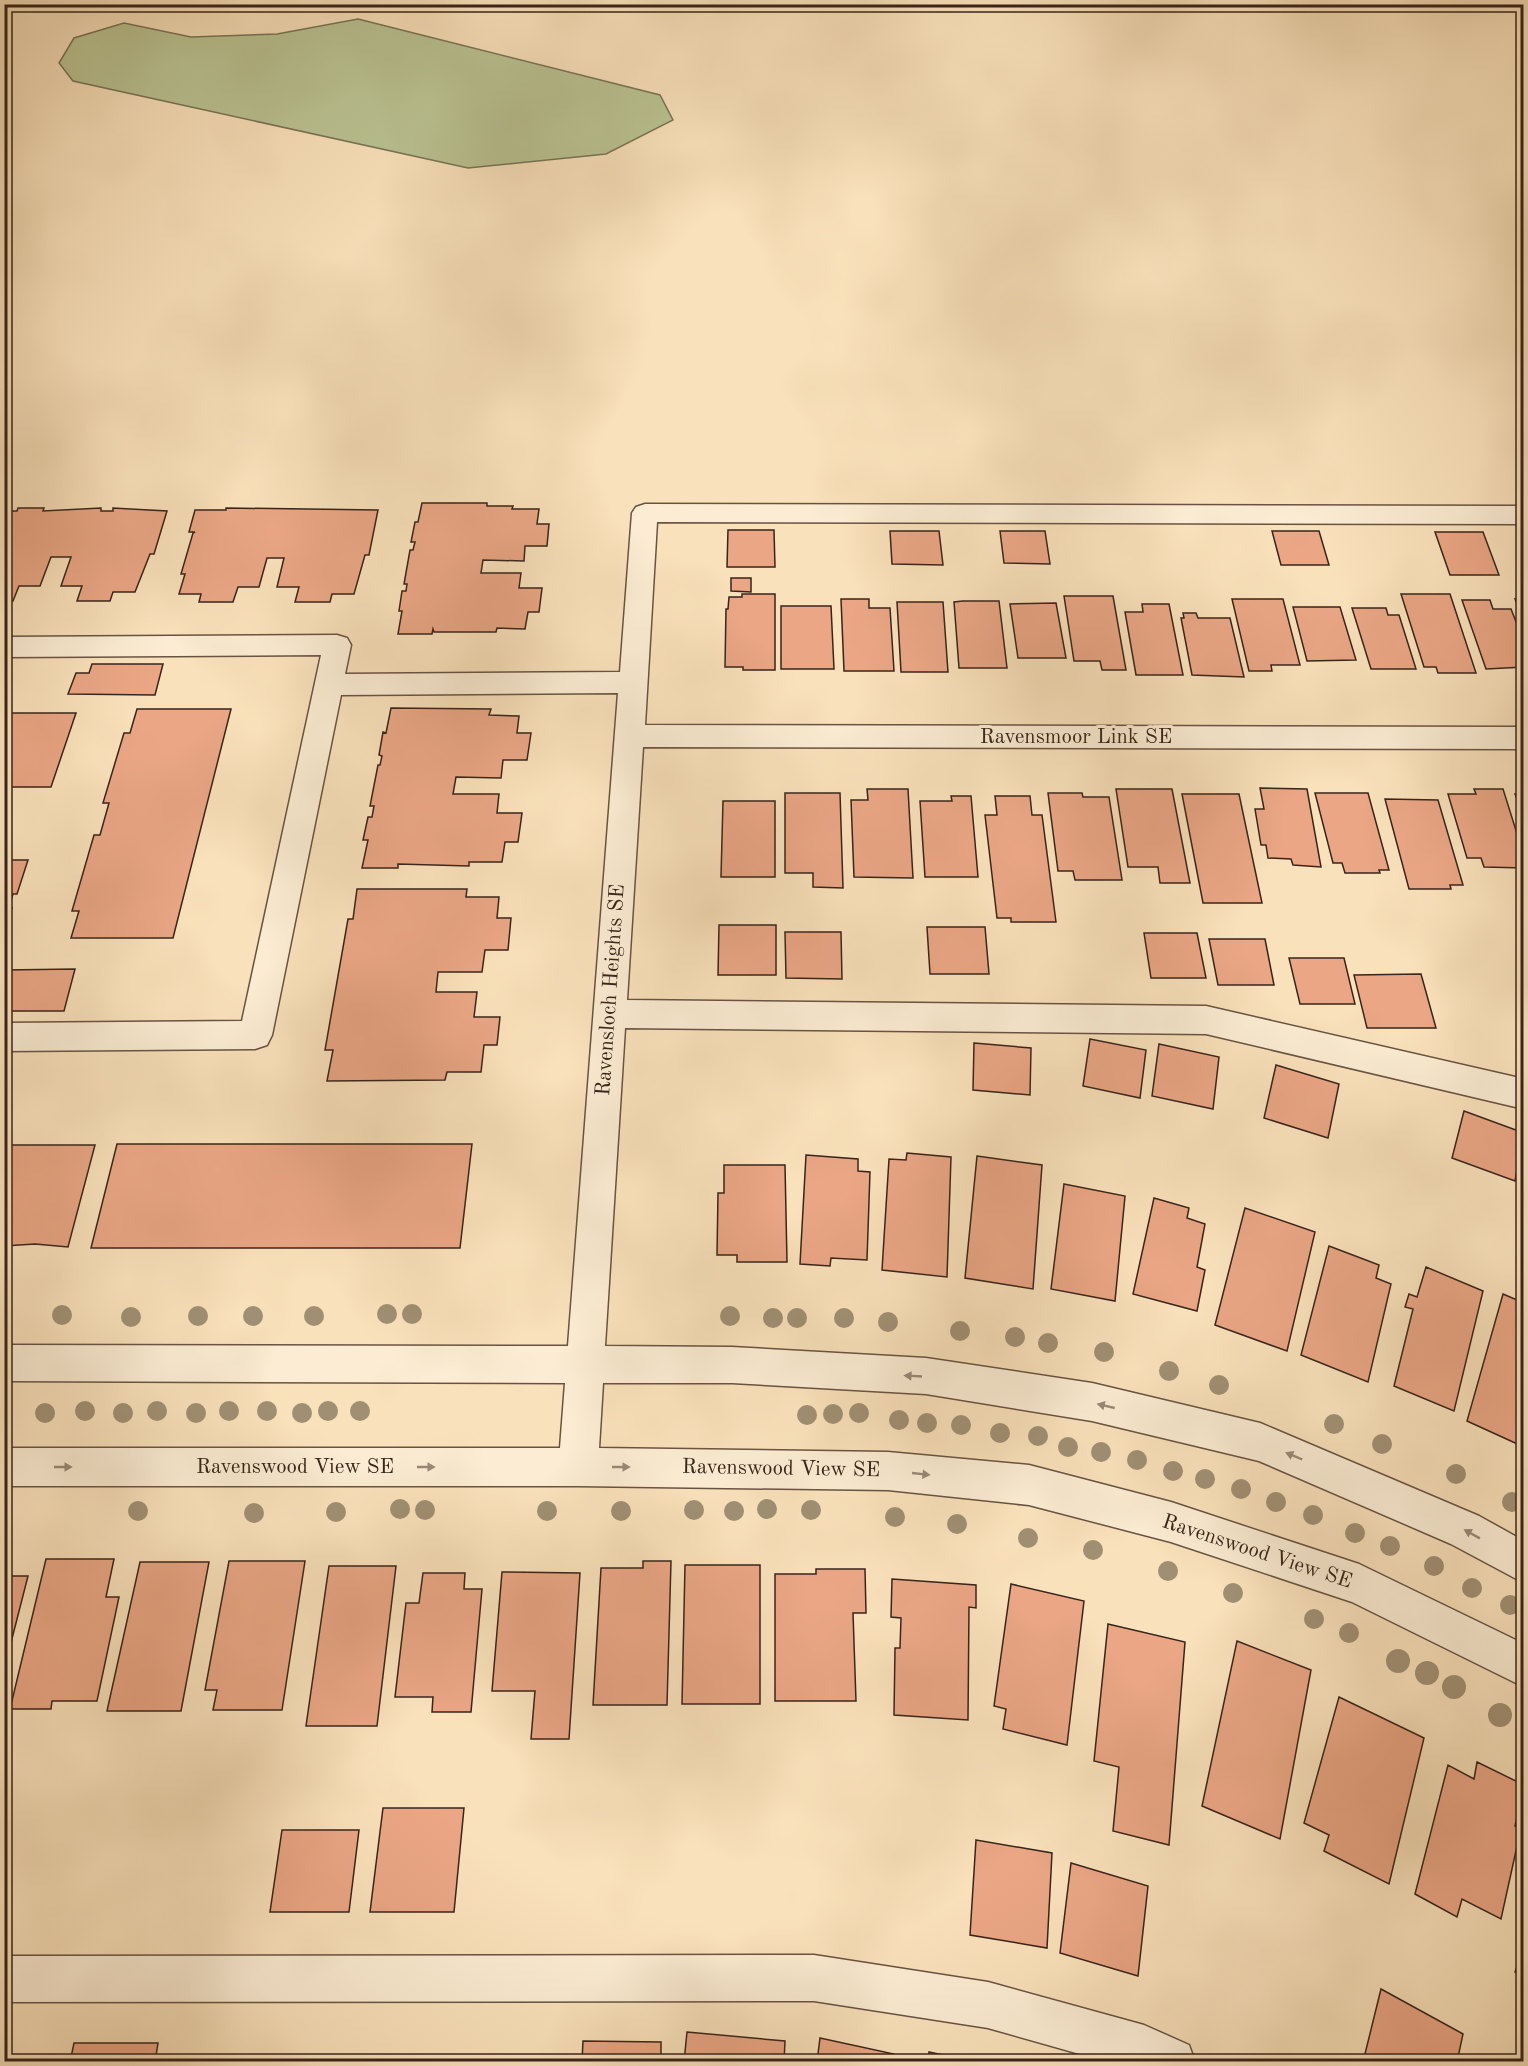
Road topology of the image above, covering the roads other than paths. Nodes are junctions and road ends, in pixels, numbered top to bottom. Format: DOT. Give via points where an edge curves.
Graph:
graph roads {
  1 [pos="1524,515"];
  2 [pos="4,647"];
  3 [pos="633,681"];
  4 [pos="329,685"];
  5 [pos="629,736"];
  6 [pos="1524,738"];
  7 [pos="609,1014"];
  8 [pos="4,1038"];
  9 [pos="1524,1095"];
  10 [pos="4,1363"];
  11 [pos="584,1364"];
  12 [pos="4,1467"];
  13 [pos="578,1467"];
  14 [pos="1524,1563"];
  15 [pos="1524,1666"];
  16 [pos="4,1980"];
  17 [pos="1172,2061"];
  1 -- 3 [label="street, Ravensloch Heights SE" via="645,513"];
  2 -- 4 [label="street" via="337,645"];
  3 -- 4 [label="street"];
  3 -- 5 [label="street, Ravensloch Heights SE"];
  4 -- 8 [label="street" via="255,1035"];
  5 -- 6 [label="street, Ravensmoor Link SE"];
  5 -- 7 [label="street, Ravensloch Heights SE"];
  7 -- 9 [label="street" via="1206,1020"];
  7 -- 11 [label="street, Ravensloch Heights SE"];
  10 -- 11 [label="street"];
  11 -- 13 [label="street, Ravensloch Heights SE"];
  14 -- 11 [label="street, one-way" via="1465,1530 1260,1442 1092,1402 927,1377 732,1365"];
  12 -- 13 [label="street, Ravenswood View SE, one-way"];
  13 -- 15 [label="street, Ravenswood View SE, one-way" via="888,1471 1029,1485 1171,1522 1359,1584"];
  16 -- 17 [label="street" via="814,1978 988,2004 1144,2048"];
}
